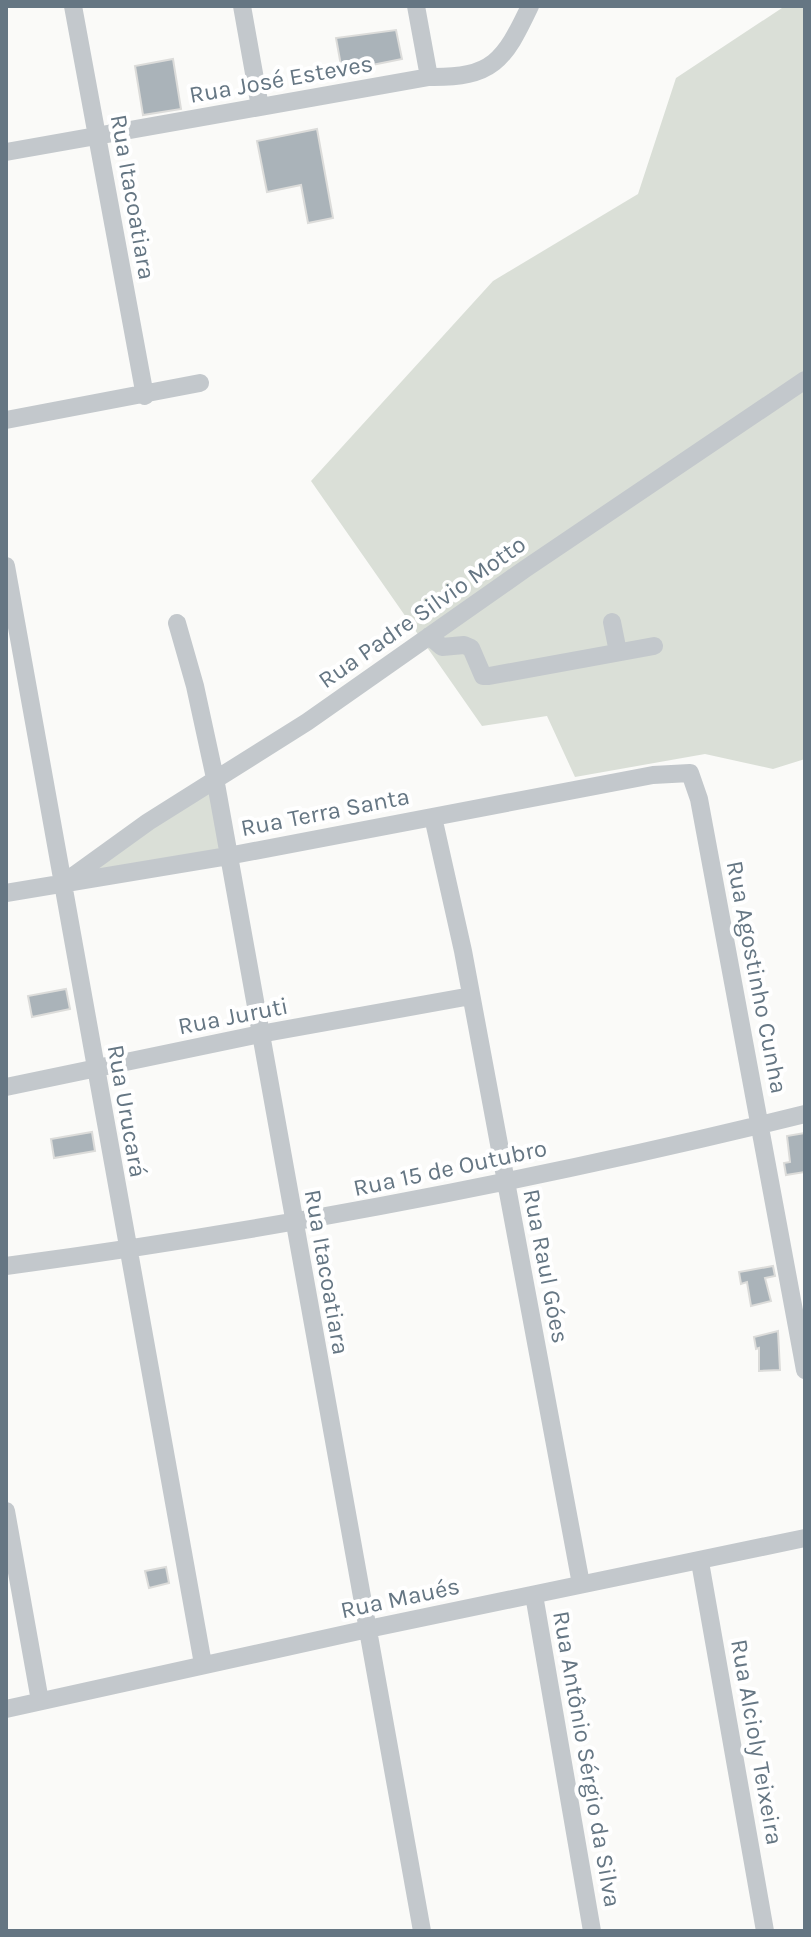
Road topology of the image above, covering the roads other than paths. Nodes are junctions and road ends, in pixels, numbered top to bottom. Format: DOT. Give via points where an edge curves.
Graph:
graph roads {
  1 [pos="73,6"];
  2 [pos="242,6"];
  3 [pos="416,6"];
  4 [pos="530,6"];
  5 [pos="429,77"];
  6 [pos="260,107"];
  7 [pos="97,136"];
  8 [pos="6,152"];
  9 [pos="805,380"];
  10 [pos="200,383"];
  11 [pos="145,396"];
  12 [pos="6,420"];
  13 [pos="6,566"];
  14 [pos="612,622"];
  15 [pos="177,623"];
  16 [pos="429,636"];
  17 [pos="654,646"];
  18 [pos="13,648"];
  19 [pos="618,652"];
  20 [pos="653,775"];
  21 [pos="215,778"];
  22 [pos="433,817"];
  23 [pos="228,856"];
  24 [pos="63,883"];
  25 [pos="6,893"];
  26 [pos="471,996"];
  27 [pos="260,1034"];
  28 [pos="95,1069"];
  29 [pos="6,1087"];
  30 [pos="805,1114"];
  31 [pos="760,1125"];
  32 [pos="506,1183"];
  33 [pos="294,1224"];
  34 [pos="128,1250"];
  35 [pos="6,1266"];
  36 [pos="799,1298"];
  37 [pos="805,1370"];
  38 [pos="6,1511"];
  39 [pos="805,1538"];
  40 [pos="700,1562"];
  41 [pos="581,1584"];
  42 [pos="534,1595"];
  43 [pos="368,1629"];
  44 [pos="203,1664"];
  45 [pos="40,1701"];
  46 [pos="6,1709"];
  47 [pos="422,1931"];
  48 [pos="592,1931"];
  49 [pos="765,1931"];
  1 -- 7 [label="street, Rua Itacoatiara"];
  2 -- 6 [label="street"];
  3 -- 5 [label="street"];
  4 -- 5 [label="street, Rua José Esteves" via="496,64 468,74"];
  5 -- 6 [label="street, Rua José Esteves"];
  6 -- 7 [label="street, Rua José Esteves"];
  7 -- 8 [label="street, Rua José Esteves"];
  7 -- 11 [label="street, Rua Itacoatiara"];
  9 -- 16 [label="street, Rua Padre Silvio Motto"];
  10 -- 11 [label="street"];
  11 -- 12 [label="street"];
  13 -- 18 [label="street, Rua Urucará"];
  14 -- 19 [label="street"];
  15 -- 21 [label="street, Rua Itacoatiara"];
  16 -- 19 [label="street" via="442,647 471,648 483,676"];
  16 -- 21 [label="street, Rua Padre Silvio Motto" via="307,722"];
  17 -- 19 [label="street"];
  18 -- 24 [label="street, Rua Urucará"];
  20 -- 22 [label="street, Rua Terra Santa"];
  20 -- 31 [label="street, Rua Agostinho Cunha" via="681,771 695,779"];
  21 -- 23 [label="street, Rua Itacoatiara"];
  21 -- 24 [label="street, Rua Padre Silvio Motto"];
  22 -- 23 [label="street, Rua Terra Santa"];
  22 -- 26 [label="street, Rua Raul Góes"];
  23 -- 24 [label="street, Rua Terra Santa"];
  23 -- 27 [label="street, Rua Itacoatiara"];
  24 -- 25 [label="street, Rua Terra Santa"];
  24 -- 28 [label="street, Rua Urucará"];
  26 -- 27 [label="street, Rua Juruti"];
  26 -- 32 [label="street, Rua Raul Góes"];
  27 -- 28 [label="street, Rua Juruti"];
  27 -- 33 [label="street, Rua Itacoatiara"];
  28 -- 29 [label="street, Rua Juruti"];
  28 -- 34 [label="street, Rua Urucará"];
  30 -- 31 [label="street, Rua 15 de Outubro"];
  31 -- 32 [label="street, Rua 15 de Outubro"];
  31 -- 36 [label="street, Rua Agostinho Cunha"];
  32 -- 33 [label="street, Rua 15 de Outubro"];
  32 -- 41 [label="street, Rua Raul Góes"];
  33 -- 34 [label="street, Rua 15 de Outubro"];
  33 -- 43 [label="street, Rua Itacoatiara"];
  34 -- 35 [label="street, Rua 15 de Outubro"];
  34 -- 44 [label="street, Rua Urucará"];
  36 -- 37 [label="street, Rua Agostinho Cunha"];
  38 -- 45 [label="street"];
  39 -- 40 [label="street, Rua Maués"];
  40 -- 41 [label="street, Rua Maués"];
  40 -- 49 [label="street, Rua Alcioly Teixeira"];
  41 -- 42 [label="street, Rua Maués"];
  42 -- 43 [label="street, Rua Maués"];
  42 -- 48 [label="street, Rua Antônio Sérgio da Silva"];
  43 -- 44 [label="street, Rua Maués"];
  43 -- 47 [label="street, Rua Itacoatiara"];
  44 -- 45 [label="street, Rua Maués"];
  45 -- 46 [label="street, Rua Maués"];
}
